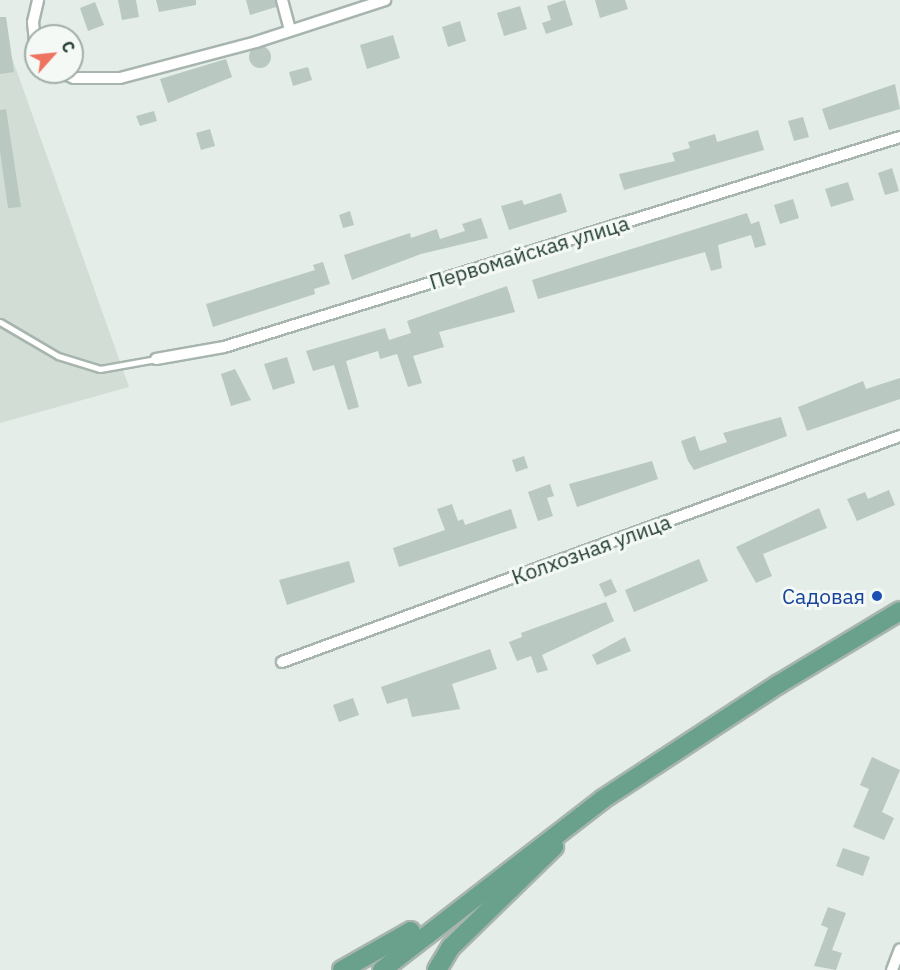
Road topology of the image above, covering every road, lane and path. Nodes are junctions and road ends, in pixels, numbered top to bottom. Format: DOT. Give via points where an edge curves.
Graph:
graph roads {
  1 [pos="38,0"];
  2 [pos="282,0"];
  3 [pos="385,0"];
  4 [pos="33,24"];
  5 [pos="290,30"];
  6 [pos="84,78"];
  7 [pos="900,137"];
  8 [pos="0,322"];
  9 [pos="156,359"];
  10 [pos="900,436"];
  11 [pos="900,611"];
  12 [pos="282,662"];
  13 [pos="603,799"];
  14 [pos="557,833"];
  15 [pos="900,949"];
  16 [pos="342,970"];
  17 [pos="382,970"];
  18 [pos="437,970"];
  19 [pos="892,970"];
  1 -- 4 [label="street"];
  2 -- 5 [label="street"];
  3 -- 5 [label="street"];
  5 -- 6 [label="street" via="120,78"];
  7 -- 9 [label="street, Первомайская улица" via="224,347"];
  8 -- 9 [label="lane" via="58,356 100,369"];
  10 -- 12 [label="street, Колхозная улица"];
  11 -- 13 [label="main road" via="779,684"];
  13 -- 14 [label="main road"];
  13 -- 18 [label="main road" via="451,947"];
  14 -- 16 [label="main road" via="383,951"];
  14 -- 17 [label="main road"];
  15 -- 19 [label="street"];
}
